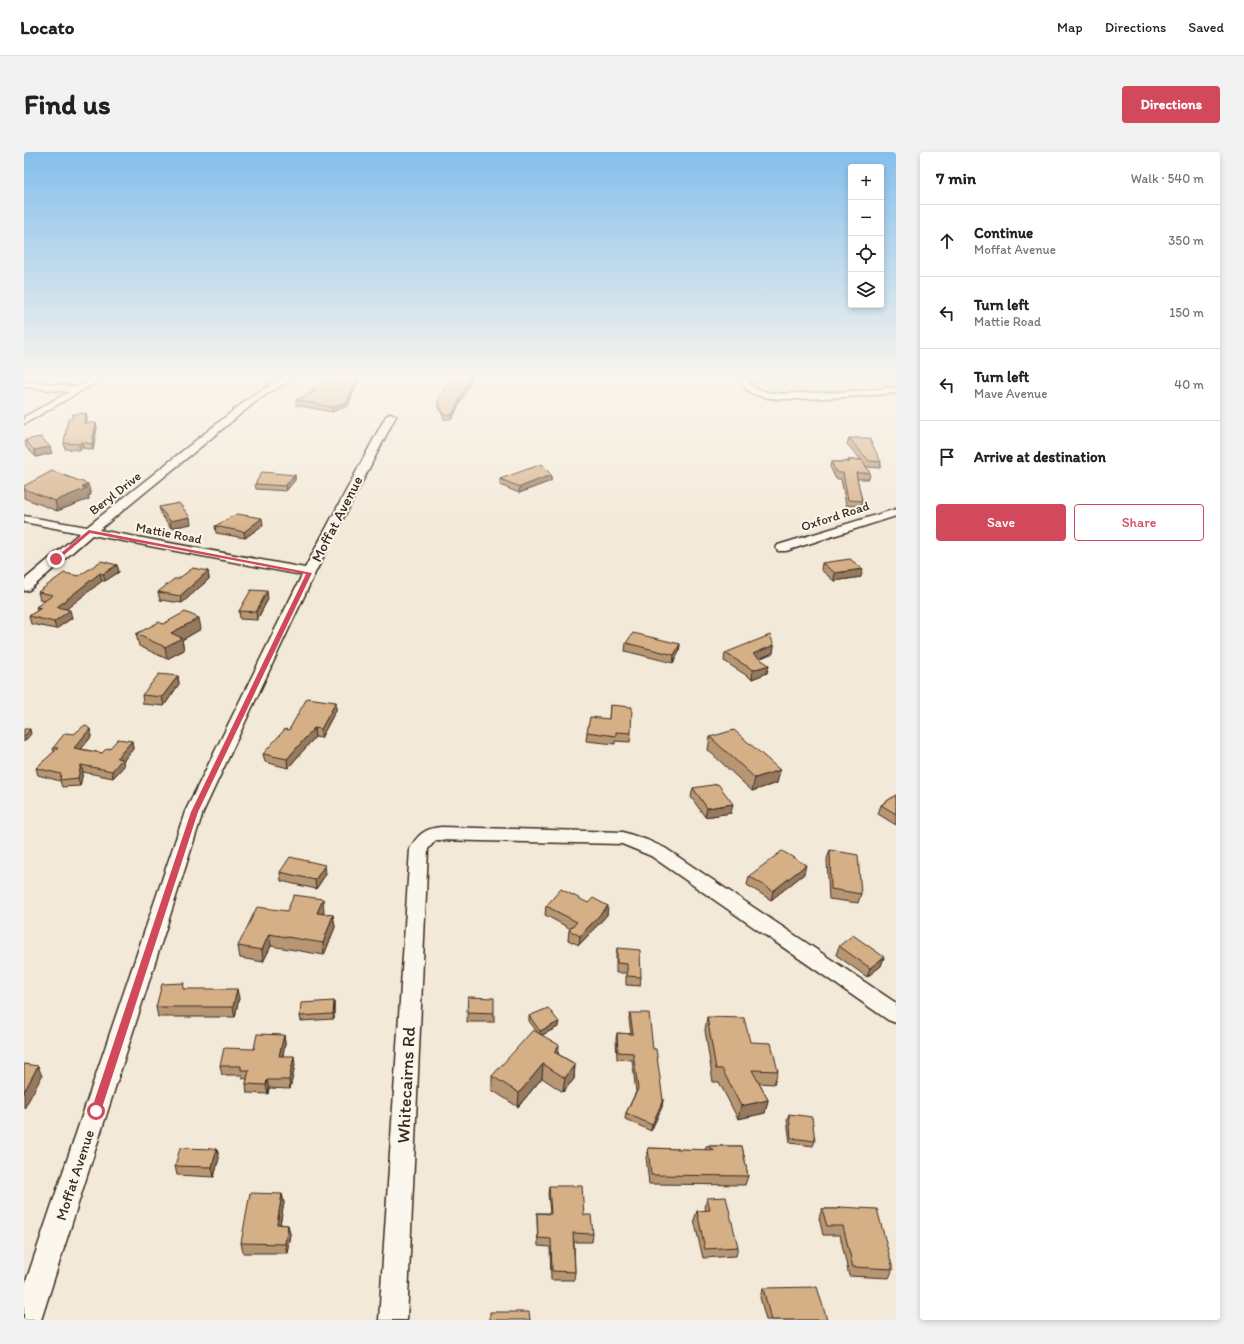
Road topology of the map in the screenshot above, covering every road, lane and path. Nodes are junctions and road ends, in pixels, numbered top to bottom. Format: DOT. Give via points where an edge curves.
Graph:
graph roads {
  1 [pos="215,431"];
  2 [pos="384,431"];
  3 [pos="896,512"];
  4 [pos="24,519"];
  5 [pos="89,532"];
  6 [pos="782,548"];
  7 [pos="309,573"];
  8 [pos="24,587"];
  9 [pos="896,1014"];
  10 [pos="27,1320"];
  11 [pos="393,1320"];
  1 -- 5 [label="street, Beryl Drive"];
  2 -- 7 [label="street, Moffat Avenue"];
  3 -- 6 [label="street, Oxford Road"];
  4 -- 5 [label="street, Mattie Road"];
  5 -- 7 [label="street, Mattie Road"];
  5 -- 8 [label="street, Beryl Drive"];
  7 -- 10 [label="street, Moffat Avenue" via="194,812"];
  9 -- 11 [label="street, Whitecairns Rd" via="658,852 641,844 622,838 436,833 424,839 419,849"];
}
